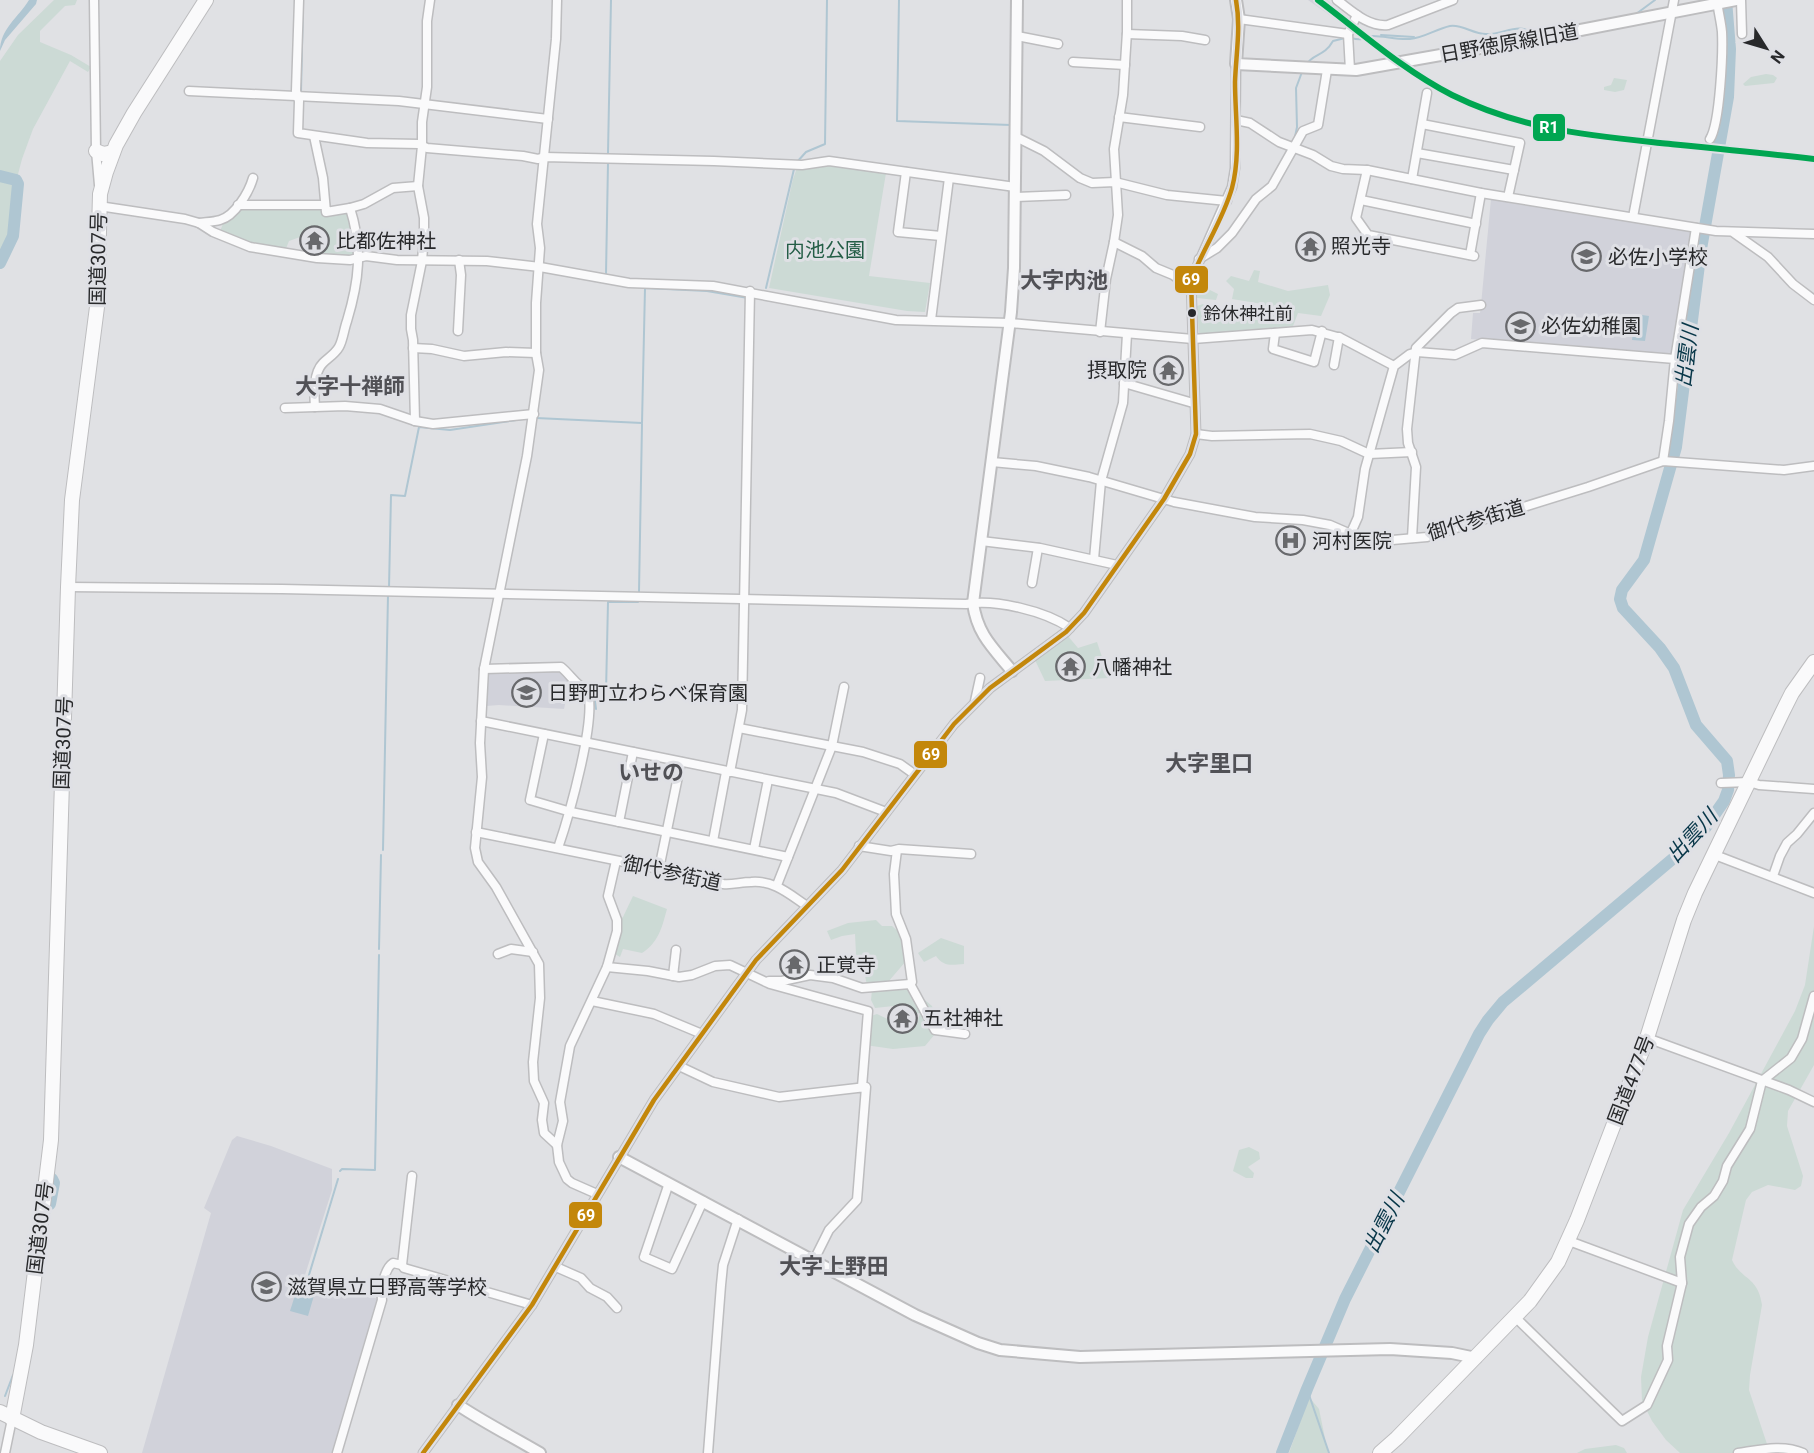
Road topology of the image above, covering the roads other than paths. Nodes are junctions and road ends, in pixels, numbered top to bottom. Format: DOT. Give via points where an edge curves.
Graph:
graph roads {
  1 [pos="94,0"];
  2 [pos="206,0"];
  3 [pos="299,0"];
  4 [pos="430,0"];
  5 [pos="557,0"];
  6 [pos="1017,0"];
  7 [pos="1127,0"];
  8 [pos="1236,0"];
  9 [pos="1337,0"];
  10 [pos="1453,0"];
  11 [pos="1674,0"];
  12 [pos="1736,0"];
  13 [pos="1741,0"];
  14 [pos="1718,2"];
  15 [pos="1672,12"];
  16 [pos="1357,15"];
  17 [pos="1239,19"];
  18 [pos="1127,34"];
  19 [pos="1348,34"];
  20 [pos="1742,34"];
  21 [pos="1017,36"];
  22 [pos="1205,40"];
  23 [pos="1058,44"];
  24 [pos="1073,62"];
  25 [pos="1236,64"];
  26 [pos="1125,65"];
  27 [pos="1327,70"];
  28 [pos="1350,70"];
  29 [pos="189,91"];
  30 [pos="1427,93"];
  31 [pos="298,96"];
  32 [pos="424,105"];
  33 [pos="1119,117"];
  34 [pos="548,120"];
  35 [pos="1236,120"];
  36 [pos="1422,124"];
  37 [pos="1200,127"];
  38 [pos="314,136"];
  39 [pos="1016,137"];
  40 [pos="1710,139"];
  41 [pos="422,146"];
  42 [pos="1293,148"];
  43 [pos="96,151"];
  44 [pos="113,152"];
  45 [pos="1417,153"];
  46 [pos="544,157"];
  47 [pos="1368,170"];
  48 [pos="1514,170"];
  49 [pos="906,172"];
  50 [pos="253,178"];
  51 [pos="949,178"];
  52 [pos="1412,179"];
  53 [pos="1115,182"];
  54 [pos="418,186"];
  55 [pos="1015,192"];
  56 [pos="1480,193"];
  57 [pos="1066,195"];
  58 [pos="1508,197"];
  59 [pos="99,200"];
  60 [pos="1362,200"];
  61 [pos="1227,201"];
  62 [pos="238,205"];
  63 [pos="326,206"];
  64 [pos="350,208"];
  65 [pos="1633,217"];
  66 [pos="199,223"];
  67 [pos="1476,224"];
  68 [pos="1698,229"];
  69 [pos="1733,232"];
  70 [pos="1814,234"];
  71 [pos="941,236"];
  72 [pos="1114,242"];
  73 [pos="358,258"];
  74 [pos="1199,259"];
  75 [pos="459,260"];
  76 [pos="422,261"];
  77 [pos="540,267"];
  78 [pos="1191,288"];
  79 [pos="750,291"];
  80 [pos="1814,300"];
  81 [pos="1481,305"];
  82 [pos="931,320"];
  83 [pos="1010,323"];
  84 [pos="458,331"];
  85 [pos="1322,331"];
  86 [pos="1100,332"];
  87 [pos="1275,333"];
  88 [pos="1127,334"];
  89 [pos="1339,337"];
  90 [pos="1193,339"];
  91 [pos="413,348"];
  92 [pos="1417,352"];
  93 [pos="536,353"];
  94 [pos="1675,359"];
  95 [pos="1334,364"];
  96 [pos="1394,366"];
  97 [pos="1124,383"];
  98 [pos="1193,403"];
  99 [pos="315,407"];
  100 [pos="285,408"];
  101 [pos="534,414"];
  102 [pos="415,421"];
  103 [pos="1196,434"];
  104 [pos="1412,452"];
  105 [pos="1369,454"];
  106 [pos="1665,461"];
  107 [pos="992,462"];
  108 [pos="1814,466"];
  109 [pos="1101,481"];
  110 [pos="1164,499"];
  111 [pos="1350,535"];
  112 [pos="1412,538"];
  113 [pos="981,541"];
  114 [pos="1038,548"];
  115 [pos="1094,560"];
  116 [pos="1117,565"];
  117 [pos="1032,583"];
  118 [pos="68,587"];
  119 [pos="498,594"];
  120 [pos="745,600"];
  121 [pos="972,603"];
  122 [pos="1070,628"];
  123 [pos="1814,662"];
  124 [pos="484,669"];
  125 [pos="1012,671"];
  126 [pos="980,678"];
  127 [pos="844,687"];
  128 [pos="975,702"];
  129 [pos="481,721"];
  130 [pos="739,728"];
  131 [pos="544,734"];
  132 [pos="585,742"];
  133 [pos="832,746"];
  134 [pos="633,752"];
  135 [pos="681,762"];
  136 [pos="728,772"];
  137 [pos="914,774"];
  138 [pos="768,780"];
  139 [pos="1721,783"];
  140 [pos="1744,783"];
  141 [pos="1814,789"];
  142 [pos="816,790"];
  143 [pos="571,812"];
  144 [pos="886,812"];
  145 [pos="1814,813"];
  146 [pos="619,822"];
  147 [pos="476,830"];
  148 [pos="667,831"];
  149 [pos="713,841"];
  150 [pos="860,846"];
  151 [pos="558,848"];
  152 [pos="754,849"];
  153 [pos="897,850"];
  154 [pos="971,854"];
  155 [pos="1715,855"];
  156 [pos="788,857"];
  157 [pos="616,861"];
  158 [pos="659,869"];
  159 [pos="1773,876"];
  160 [pos="777,885"];
  161 [pos="1814,893"];
  162 [pos="807,906"];
  163 [pos="676,950"];
  164 [pos="533,952"];
  165 [pos="498,954"];
  166 [pos="606,968"];
  167 [pos="745,974"];
  168 [pos="673,976"];
  169 [pos="762,982"];
  170 [pos="910,984"];
  171 [pos="1814,996"];
  172 [pos="592,1000"];
  173 [pos="702,1034"];
  174 [pos="965,1034"];
  175 [pos="1647,1038"];
  176 [pos="679,1066"];
  177 [pos="1762,1081"];
  178 [pos="862,1087"];
  179 [pos="1814,1102"];
  180 [pos="557,1145"];
  181 [pos="619,1157"];
  182 [pos="412,1176"];
  183 [pos="669,1183"];
  184 [pos="597,1194"];
  185 [pos="703,1201"];
  186 [pos="738,1220"];
  187 [pos="1569,1240"];
  188 [pos="814,1260"];
  189 [pos="402,1265"];
  190 [pos="556,1267"];
  191 [pos="1682,1283"];
  192 [pos="532,1305"];
  193 [pos="617,1308"];
  194 [pos="1515,1317"];
  195 [pos="1476,1358"];
  196 [pos="458,1406"];
  197 [pos="8,1419"];
  198 [pos="0,1428"];
  199 [pos="5,1453"];
  200 [pos="100,1453"];
  201 [pos="337,1453"];
  202 [pos="423,1453"];
  203 [pos="540,1453"];
  204 [pos="708,1453"];
  205 [pos="1380,1453"];
  206 [pos="1738,1453"];
  207 [pos="1803,1453"];
  1 -- 43 [label="street"];
  2 -- 44 [label="highway, 国道307号"];
  3 -- 31 [label="street"];
  4 -- 32 [label="street"];
  5 -- 34 [label="street"];
  6 -- 21 [label="street"];
  7 -- 18 [label="street"];
  8 -- 17 [label="street"];
  9 -- 16 [label="street"];
  10 -- 16 [label="street" via="1388,25 1376,25"];
  11 -- 15 [label="street"];
  12 -- 14 [label="street, 日野徳原線旧道"];
  13 -- 20 [label="street"];
  14 -- 15 [label="street, 日野徳原線旧道"];
  14 -- 40 [label="street" via="1722,33 1720,86"];
  15 -- 28 [label="street, 日野徳原線旧道"];
  15 -- 65 [label="street"];
  16 -- 19 [label="street"];
  17 -- 19 [label="street"];
  17 -- 25 [label="street"];
  18 -- 22 [label="street"];
  18 -- 26 [label="street"];
  19 -- 28 [label="street"];
  21 -- 23 [label="street"];
  21 -- 39 [label="street"];
  24 -- 26 [label="street"];
  25 -- 27 [label="street, 日野徳原線旧道"];
  25 -- 35 [label="street"];
  26 -- 33 [label="street"];
  27 -- 28 [label="street, 日野徳原線旧道"];
  27 -- 42 [label="street" via="1318,125 1303,131"];
  29 -- 31 [label="street"];
  30 -- 36 [label="street"];
  31 -- 32 [label="street"];
  31 -- 38 [label="street" via="298,133"];
  32 -- 34 [label="street"];
  32 -- 41 [label="street"];
  33 -- 37 [label="street"];
  33 -- 53 [label="street" via="1114,149"];
  34 -- 46 [label="street"];
  35 -- 42 [label="street" via="1250,123"];
  35 -- 61 [label="street" via="1236,168"];
  36 -- 45 [label="street"];
  36 -- 48 [label="street" via="1520,143"];
  38 -- 41 [label="street"];
  38 -- 63 [label="street"];
  39 -- 53 [label="street" via="1080,178 1092,183"];
  39 -- 55 [label="street"];
  41 -- 46 [label="street"];
  41 -- 54 [label="street"];
  42 -- 47 [label="street" via="1331,166"];
  42 -- 74 [label="street" via="1272,186 1256,199 1225,240"];
  43 -- 44 [label="highway"];
  43 -- 59 [label="street"];
  44 -- 59 [label="highway, 国道307号"];
  45 -- 48 [label="street"];
  45 -- 52 [label="street"];
  46 -- 49 [label="street" via="802,165 829,161"];
  46 -- 77 [label="street" via="537,224"];
  47 -- 52 [label="street"];
  47 -- 60 [label="street"];
  48 -- 58 [label="street"];
  49 -- 51 [label="street"];
  49 -- 71 [label="street" via="898,232"];
  50 -- 62 [label="street"];
  51 -- 55 [label="street"];
  51 -- 71 [label="street"];
  52 -- 56 [label="street"];
  53 -- 61 [label="street" via="1167,195"];
  53 -- 72 [label="street" via="1118,215"];
  54 -- 64 [label="street" via="393,188"];
  54 -- 76 [label="street" via="424,218"];
  55 -- 57 [label="street"];
  55 -- 83 [label="street"];
  56 -- 58 [label="street"];
  56 -- 67 [label="street"];
  58 -- 65 [label="street"];
  59 -- 66 [label="street"];
  59 -- 118 [label="highway, 国道307号" via="97,308 72,500"];
  60 -- 67 [label="street"];
  60 -- 67 [label="street" via="1356,218 1368,235 1472,256"];
  61 -- 74 [label="street"];
  62 -- 63 [label="street"];
  62 -- 66 [label="street" via="222,220"];
  63 -- 64 [label="street" via="326,212"];
  64 -- 73 [label="street" via="357,229"];
  65 -- 68 [label="street"];
  66 -- 73 [label="street" via="250,247 327,259"];
  68 -- 69 [label="street"];
  68 -- 94 [label="street"];
  69 -- 70 [label="street"];
  69 -- 80 [label="street" via="1768,257"];
  71 -- 82 [label="street"];
  72 -- 78 [label="street"];
  72 -- 86 [label="street"];
  73 -- 76 [label="street"];
  73 -- 99 [label="street" via="357,286 341,343 318,370"];
  74 -- 78 [label="street"];
  75 -- 76 [label="street"];
  75 -- 77 [label="street"];
  75 -- 84 [label="street"];
  76 -- 91 [label="street" via="411,315"];
  77 -- 79 [label="street" via="629,283"];
  77 -- 93 [label="street"];
  78 -- 90 [label="street"];
  79 -- 82 [label="street" via="896,320"];
  79 -- 120 [label="street"];
  81 -- 92 [label="street" via="1458,308 1451,313 1416,348"];
  82 -- 83 [label="street"];
  83 -- 86 [label="street"];
  83 -- 107 [label="street"];
  85 -- 87 [label="street"];
  85 -- 87 [label="street" via="1314,362 1273,349"];
  85 -- 89 [label="street"];
  86 -- 88 [label="street"];
  87 -- 90 [label="street"];
  88 -- 90 [label="street"];
  88 -- 97 [label="street"];
  89 -- 95 [label="street"];
  89 -- 96 [label="street"];
  90 -- 98 [label="street"];
  91 -- 93 [label="street" via="464,356"];
  91 -- 102 [label="street"];
  92 -- 94 [label="street" via="1455,355 1482,343"];
  92 -- 96 [label="street"];
  92 -- 104 [label="street" via="1407,429"];
  93 -- 101 [label="street" via="539,370"];
  94 -- 106 [label="street"];
  96 -- 105 [label="street"];
  97 -- 98 [label="street"];
  97 -- 109 [label="street" via="1123,403"];
  98 -- 103 [label="street"];
  99 -- 100 [label="street"];
  99 -- 102 [label="street" via="380,409"];
  101 -- 102 [label="street" via="450,424"];
  101 -- 119 [label="street"];
  103 -- 105 [label="street" via="1310,434 1341,441"];
  103 -- 110 [label="street" via="1190,454"];
  104 -- 105 [label="street"];
  104 -- 112 [label="street" via="1416,467"];
  105 -- 111 [label="street" via="1358,517"];
  106 -- 108 [label="street, 御代参街道" via="1784,470"];
  106 -- 112 [label="street, 御代参街道" via="1427,537"];
  107 -- 109 [label="street, 御代参街道" via="1036,466"];
  107 -- 113 [label="street"];
  109 -- 110 [label="street, 御代参街道"];
  109 -- 115 [label="street"];
  110 -- 111 [label="street, 御代参街道" via="1255,517 1330,525"];
  110 -- 116 [label="street"];
  111 -- 112 [label="street, 御代参街道" via="1369,542"];
  113 -- 114 [label="street"];
  113 -- 121 [label="street"];
  114 -- 115 [label="street"];
  114 -- 117 [label="street"];
  115 -- 116 [label="street"];
  116 -- 122 [label="street"];
  118 -- 119 [label="street"];
  118 -- 197 [label="highway, 国道307号" via="51,1140 26,1345"];
  119 -- 120 [label="street"];
  119 -- 124 [label="street"];
  120 -- 121 [label="street"];
  120 -- 130 [label="street"];
  121 -- 122 [label="street" via="1041,613"];
  121 -- 125 [label="street" via="983,636"];
  122 -- 125 [label="street"];
  123 -- 140 [label="highway, 国道477号" via="1792,693"];
  124 -- 129 [label="street"];
  124 -- 132 [label="street" via="561,668 571,675 589,694 591,714"];
  125 -- 128 [label="street"];
  126 -- 128 [label="street"];
  127 -- 133 [label="street"];
  128 -- 137 [label="street"];
  129 -- 131 [label="street"];
  129 -- 147 [label="street" via="482,777"];
  130 -- 133 [label="street"];
  130 -- 136 [label="street"];
  131 -- 132 [label="street"];
  131 -- 143 [label="street" via="530,800"];
  132 -- 134 [label="street"];
  132 -- 143 [label="street"];
  133 -- 137 [label="street" via="900,764"];
  133 -- 142 [label="street"];
  134 -- 135 [label="street"];
  134 -- 146 [label="street"];
  135 -- 136 [label="street"];
  135 -- 148 [label="street"];
  136 -- 138 [label="street"];
  136 -- 149 [label="street"];
  137 -- 144 [label="street"];
  138 -- 142 [label="street"];
  138 -- 152 [label="street"];
  139 -- 140 [label="street"];
  140 -- 141 [label="street"];
  140 -- 155 [label="highway, 国道477号"];
  142 -- 144 [label="street" via="836,793"];
  142 -- 156 [label="street"];
  143 -- 146 [label="street"];
  143 -- 151 [label="street"];
  144 -- 150 [label="street"];
  145 -- 159 [label="street" via="1787,843"];
  146 -- 148 [label="street"];
  147 -- 151 [label="street, 御代参街道"];
  147 -- 164 [label="street" via="478,862"];
  148 -- 149 [label="street"];
  148 -- 158 [label="street"];
  149 -- 152 [label="street"];
  150 -- 153 [label="street"];
  150 -- 162 [label="street"];
  151 -- 157 [label="street, 御代参街道"];
  152 -- 156 [label="street"];
  153 -- 154 [label="street"];
  153 -- 170 [label="street" via="895,904 906,939"];
  155 -- 159 [label="street"];
  155 -- 175 [label="highway, 国道477号" via="1684,920"];
  156 -- 160 [label="street"];
  157 -- 158 [label="street, 御代参街道"];
  157 -- 166 [label="street" via="608,896 617,920 616,931"];
  158 -- 160 [label="street, 御代参街道" via="723,884"];
  159 -- 161 [label="street"];
  160 -- 162 [label="street"];
  162 -- 167 [label="street"];
  163 -- 168 [label="street"];
  164 -- 165 [label="street" via="511,949"];
  164 -- 180 [label="street" via="539,964 540,998 534,1081 544,1103 544,1133"];
  166 -- 168 [label="street"];
  166 -- 172 [label="street"];
  167 -- 168 [label="street" via="722,965 692,975"];
  167 -- 169 [label="street"];
  167 -- 173 [label="street"];
  169 -- 170 [label="street" via="810,975 862,988"];
  169 -- 178 [label="street" via="868,1011"];
  170 -- 174 [label="street" via="935,1030"];
  171 -- 177 [label="street" via="1802,1039 1791,1058"];
  172 -- 173 [label="street" via="654,1014"];
  172 -- 180 [label="street" via="570,1046"];
  173 -- 176 [label="street"];
  175 -- 177 [label="street"];
  175 -- 187 [label="highway, 国道477号"];
  176 -- 178 [label="street" via="713,1082 779,1097"];
  176 -- 181 [label="street"];
  177 -- 179 [label="street"];
  177 -- 191 [label="street" via="1750,1129 1723,1182 1689,1224 1680,1257"];
  178 -- 188 [label="street" via="866,1087 857,1200 829,1230"];
  180 -- 184 [label="street" via="567,1179"];
  181 -- 183 [label="street"];
  181 -- 184 [label="street"];
  182 -- 189 [label="street"];
  183 -- 185 [label="street"];
  183 -- 185 [label="street" via="644,1257 672,1269"];
  184 -- 190 [label="street"];
  185 -- 186 [label="street"];
  186 -- 188 [label="street"];
  186 -- 204 [label="street" via="723,1265"];
  187 -- 191 [label="street"];
  187 -- 194 [label="highway, 国道477号" via="1545,1282"];
  188 -- 195 [label="street" via="930,1323 1000,1350 1080,1358 1421,1350"];
  189 -- 192 [label="street"];
  189 -- 201 [label="street" via="389,1266"];
  190 -- 192 [label="street"];
  190 -- 193 [label="street" via="581,1278"];
  191 -- 194 [label="street" via="1667,1346 1668,1360 1647,1405 1622,1421"];
  192 -- 196 [label="street"];
  194 -- 195 [label="highway, 国道477号"];
  195 -- 205 [label="highway, 国道477号"];
  196 -- 202 [label="street"];
  196 -- 203 [label="street"];
  197 -- 198 [label="street"];
  197 -- 199 [label="street"];
  197 -- 200 [label="highway"];
  206 -- 207 [label="street" via="1767,1448"];
}
